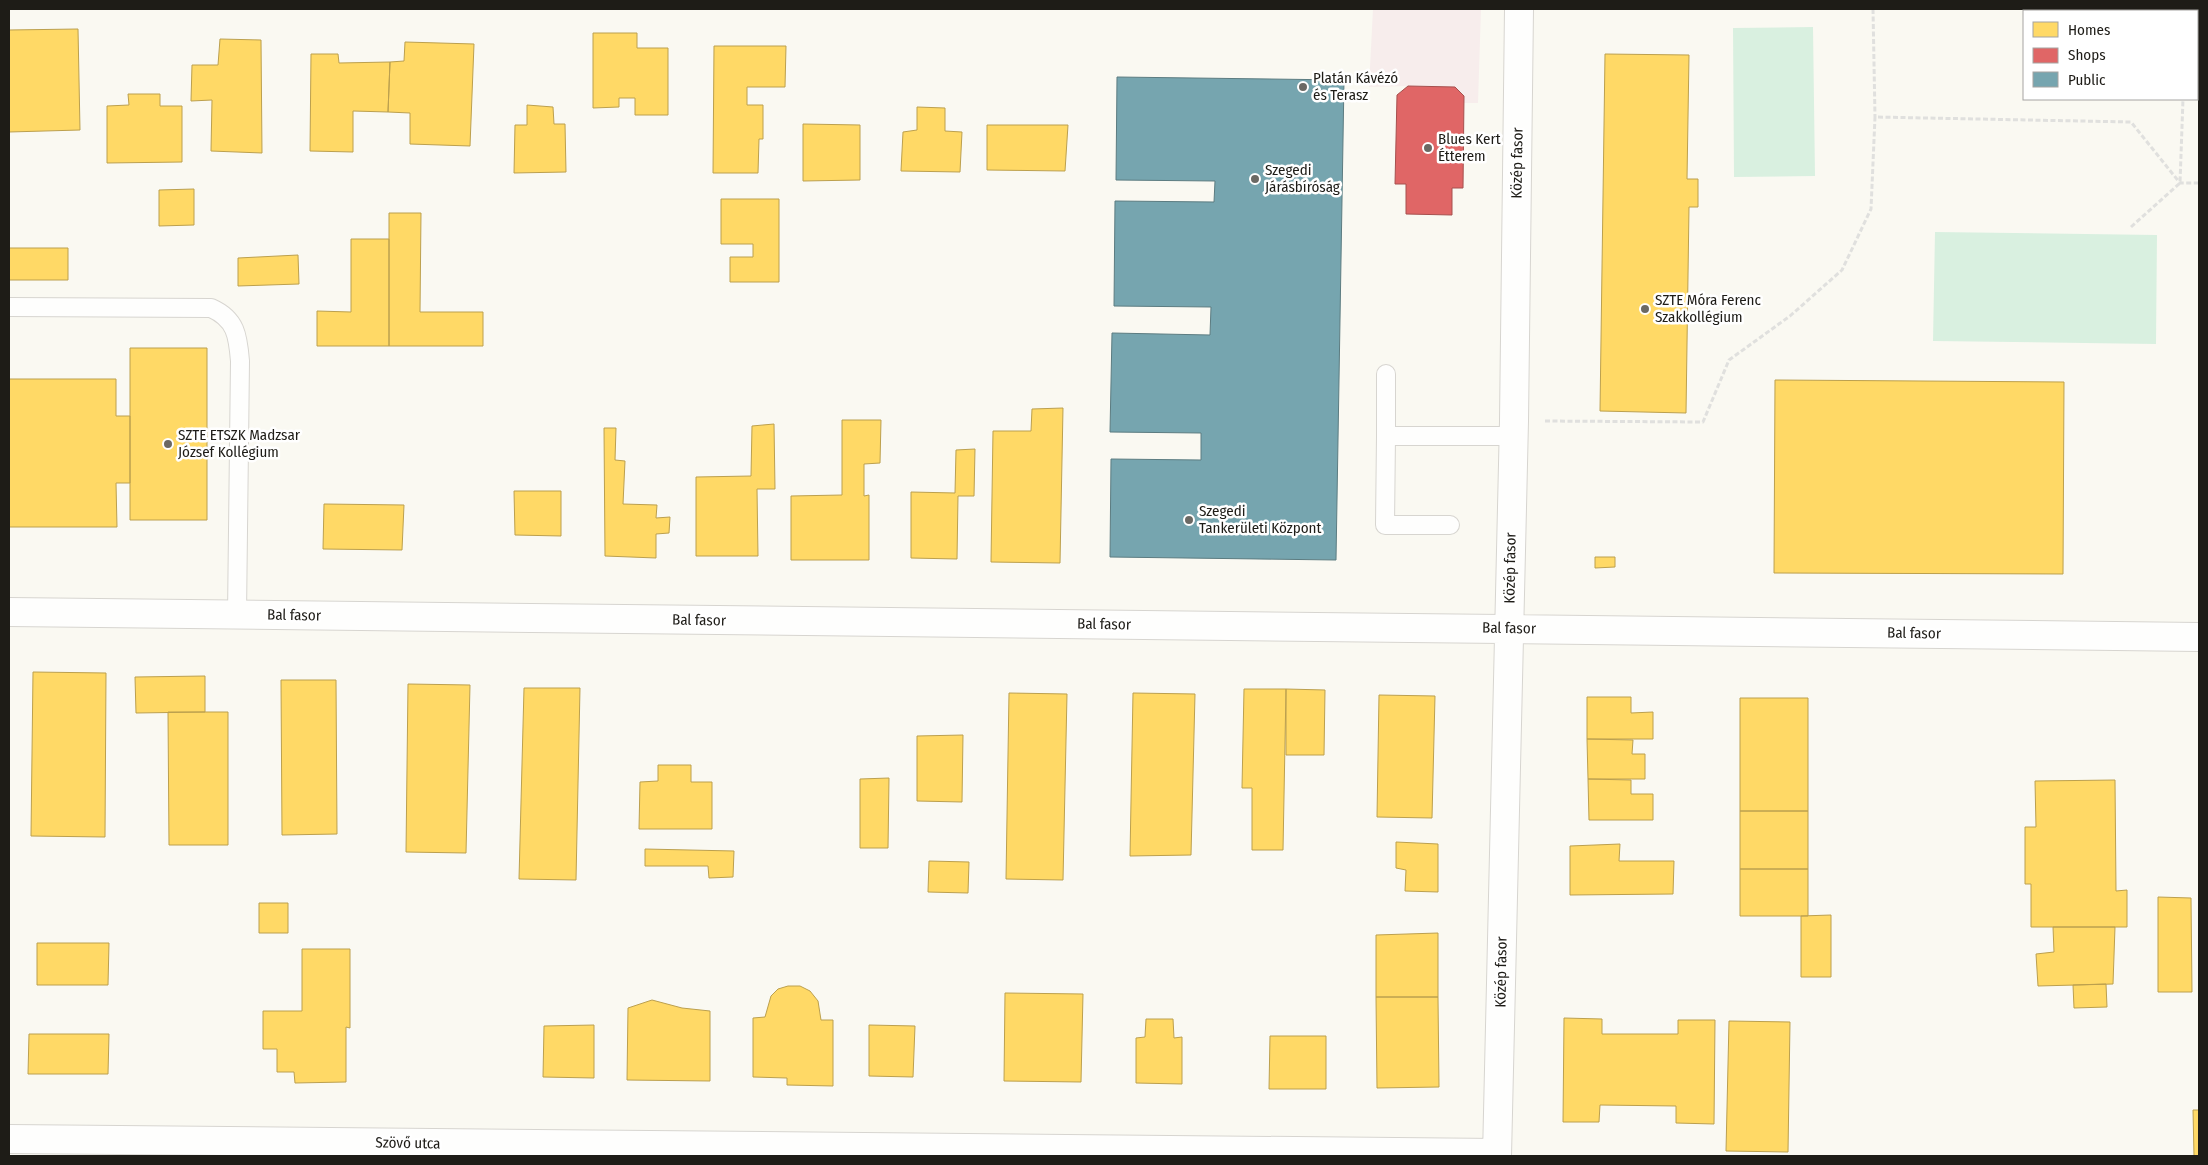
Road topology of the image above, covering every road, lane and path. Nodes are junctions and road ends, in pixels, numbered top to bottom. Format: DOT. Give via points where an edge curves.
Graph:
graph roads {
  1 [pos="1519,9"];
  2 [pos="1873,9"];
  3 [pos="2183,100"];
  4 [pos="1875,116"];
  5 [pos="2180,182"];
  6 [pos="2199,183"];
  7 [pos="2131,227"];
  8 [pos="9,307"];
  9 [pos="1386,374"];
  10 [pos="1513,429"];
  11 [pos="1386,436"];
  12 [pos="1450,525"];
  13 [pos="9,612"];
  14 [pos="238,615"];
  15 [pos="1508,628"];
  16 [pos="2199,637"];
  17 [pos="9,1139"];
  18 [pos="1497,1154"];
  1 -- 10 [label="street, Közép fasor"];
  2 -- 4 [label="path"];
  3 -- 5 [label="path"];
  4 -- 5 [label="path" via="2131,122"];
  4 -- 10 [label="path" via="1872,209 1842,270 1790,316 1729,360 1703,422"];
  5 -- 6 [label="path"];
  5 -- 7 [label="path"];
  8 -- 14 [label="lane" via="211,308 231,321 240,361"];
  9 -- 11 [label="lane"];
  10 -- 11 [label="lane"];
  10 -- 15 [label="street, Közép fasor"];
  11 -- 12 [label="lane" via="1386,525"];
  13 -- 14 [label="street, Bal fasor"];
  14 -- 15 [label="street, Bal fasor"];
  15 -- 16 [label="street, Bal fasor"];
  15 -- 18 [label="street, Közép fasor"];
  17 -- 18 [label="street, Szövő utca"];
}
